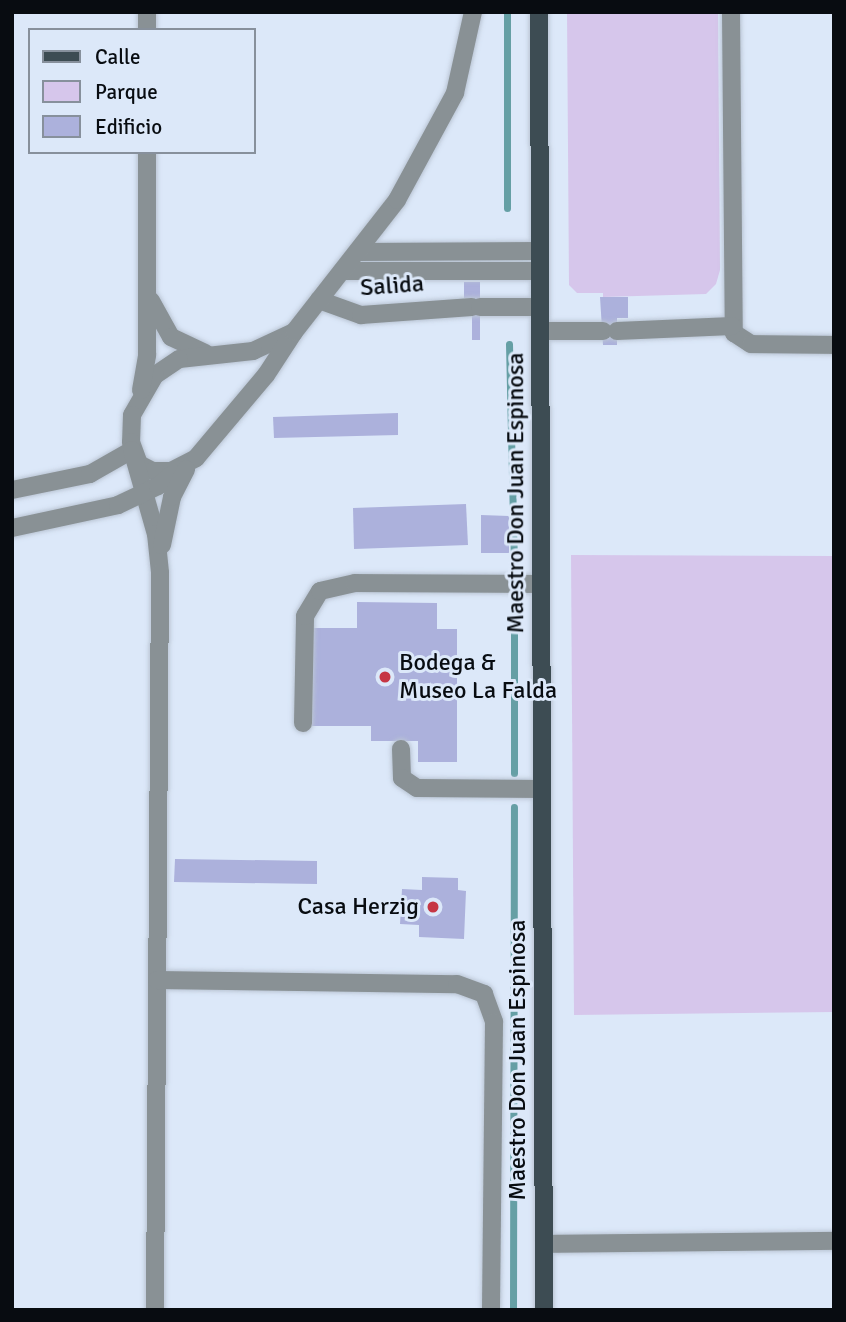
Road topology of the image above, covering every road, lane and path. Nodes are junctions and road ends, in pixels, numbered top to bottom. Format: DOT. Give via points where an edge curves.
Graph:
graph roads {
  1 [pos="473,12"];
  2 [pos="539,12"];
  3 [pos="731,12"];
  4 [pos="147,154"];
  5 [pos="540,251"];
  6 [pos="357,252"];
  7 [pos="342,271"];
  8 [pos="540,271"];
  9 [pos="147,284"];
  10 [pos="319,300"];
  11 [pos="540,306"];
  12 [pos="732,326"];
  13 [pos="540,331"];
  14 [pos="294,332"];
  15 [pos="834,345"];
  16 [pos="208,353"];
  17 [pos="138,398"];
  18 [pos="132,450"];
  19 [pos="196,458"];
  20 [pos="179,469"];
  21 [pos="12,490"];
  22 [pos="144,493"];
  23 [pos="12,528"];
  24 [pos="160,573"];
  25 [pos="541,584"];
  26 [pos="303,723"];
  27 [pos="401,749"];
  28 [pos="542,789"];
  29 [pos="157,980"];
  30 [pos="834,1241"];
  31 [pos="544,1244"];
  32 [pos="155,1310"];
  33 [pos="491,1310"];
  34 [pos="544,1310"];
  1 -- 6 [label="street" via="461,72 446,113 407,185"];
  2 -- 5 [label="main road, Maestro Don Juan Espinosa"];
  3 -- 12 [label="street"];
  4 -- 9 [label="street"];
  5 -- 6 [label="street"];
  5 -- 8 [label="main road, Maestro Don Juan Espinosa"];
  6 -- 7 [label="street"];
  7 -- 8 [label="street"];
  7 -- 10 [label="street"];
  8 -- 11 [label="main road, Maestro Don Juan Espinosa"];
  9 -- 16 [label="street" via="155,314 171,337"];
  9 -- 17 [label="street" via="146,364"];
  10 -- 11 [label="street, Salida" via="361,315"];
  10 -- 14 [label="street"];
  11 -- 13 [label="main road, Maestro Don Juan Espinosa"];
  12 -- 13 [label="street"];
  12 -- 15 [label="street" via="738,339 751,344"];
  13 -- 25 [label="main road, Maestro Don Juan Espinosa"];
  14 -- 16 [label="street" via="253,351"];
  14 -- 19 [label="street" via="266,375"];
  16 -- 17 [label="street" via="170,364"];
  17 -- 18 [label="street" via="130,424"];
  18 -- 20 [label="street" via="146,468"];
  18 -- 21 [label="street" via="90,474"];
  18 -- 22 [label="street"];
  19 -- 20 [label="street"];
  19 -- 24 [label="street" via="172,497"];
  20 -- 22 [label="street"];
  22 -- 23 [label="street" via="76,518"];
  22 -- 24 [label="street" via="156,534"];
  24 -- 29 [label="street"];
  25 -- 26 [label="street" via="355,583 320,591 305,616"];
  25 -- 28 [label="main road, Maestro Don Juan Espinosa"];
  27 -- 28 [label="street" via="402,778 417,788"];
  28 -- 31 [label="main road, Maestro Don Juan Espinosa"];
  29 -- 32 [label="street"];
  29 -- 33 [label="street" via="457,984 484,994 494,1023"];
  30 -- 31 [label="street"];
  31 -- 34 [label="main road, Maestro Don Juan Espinosa"];
}
